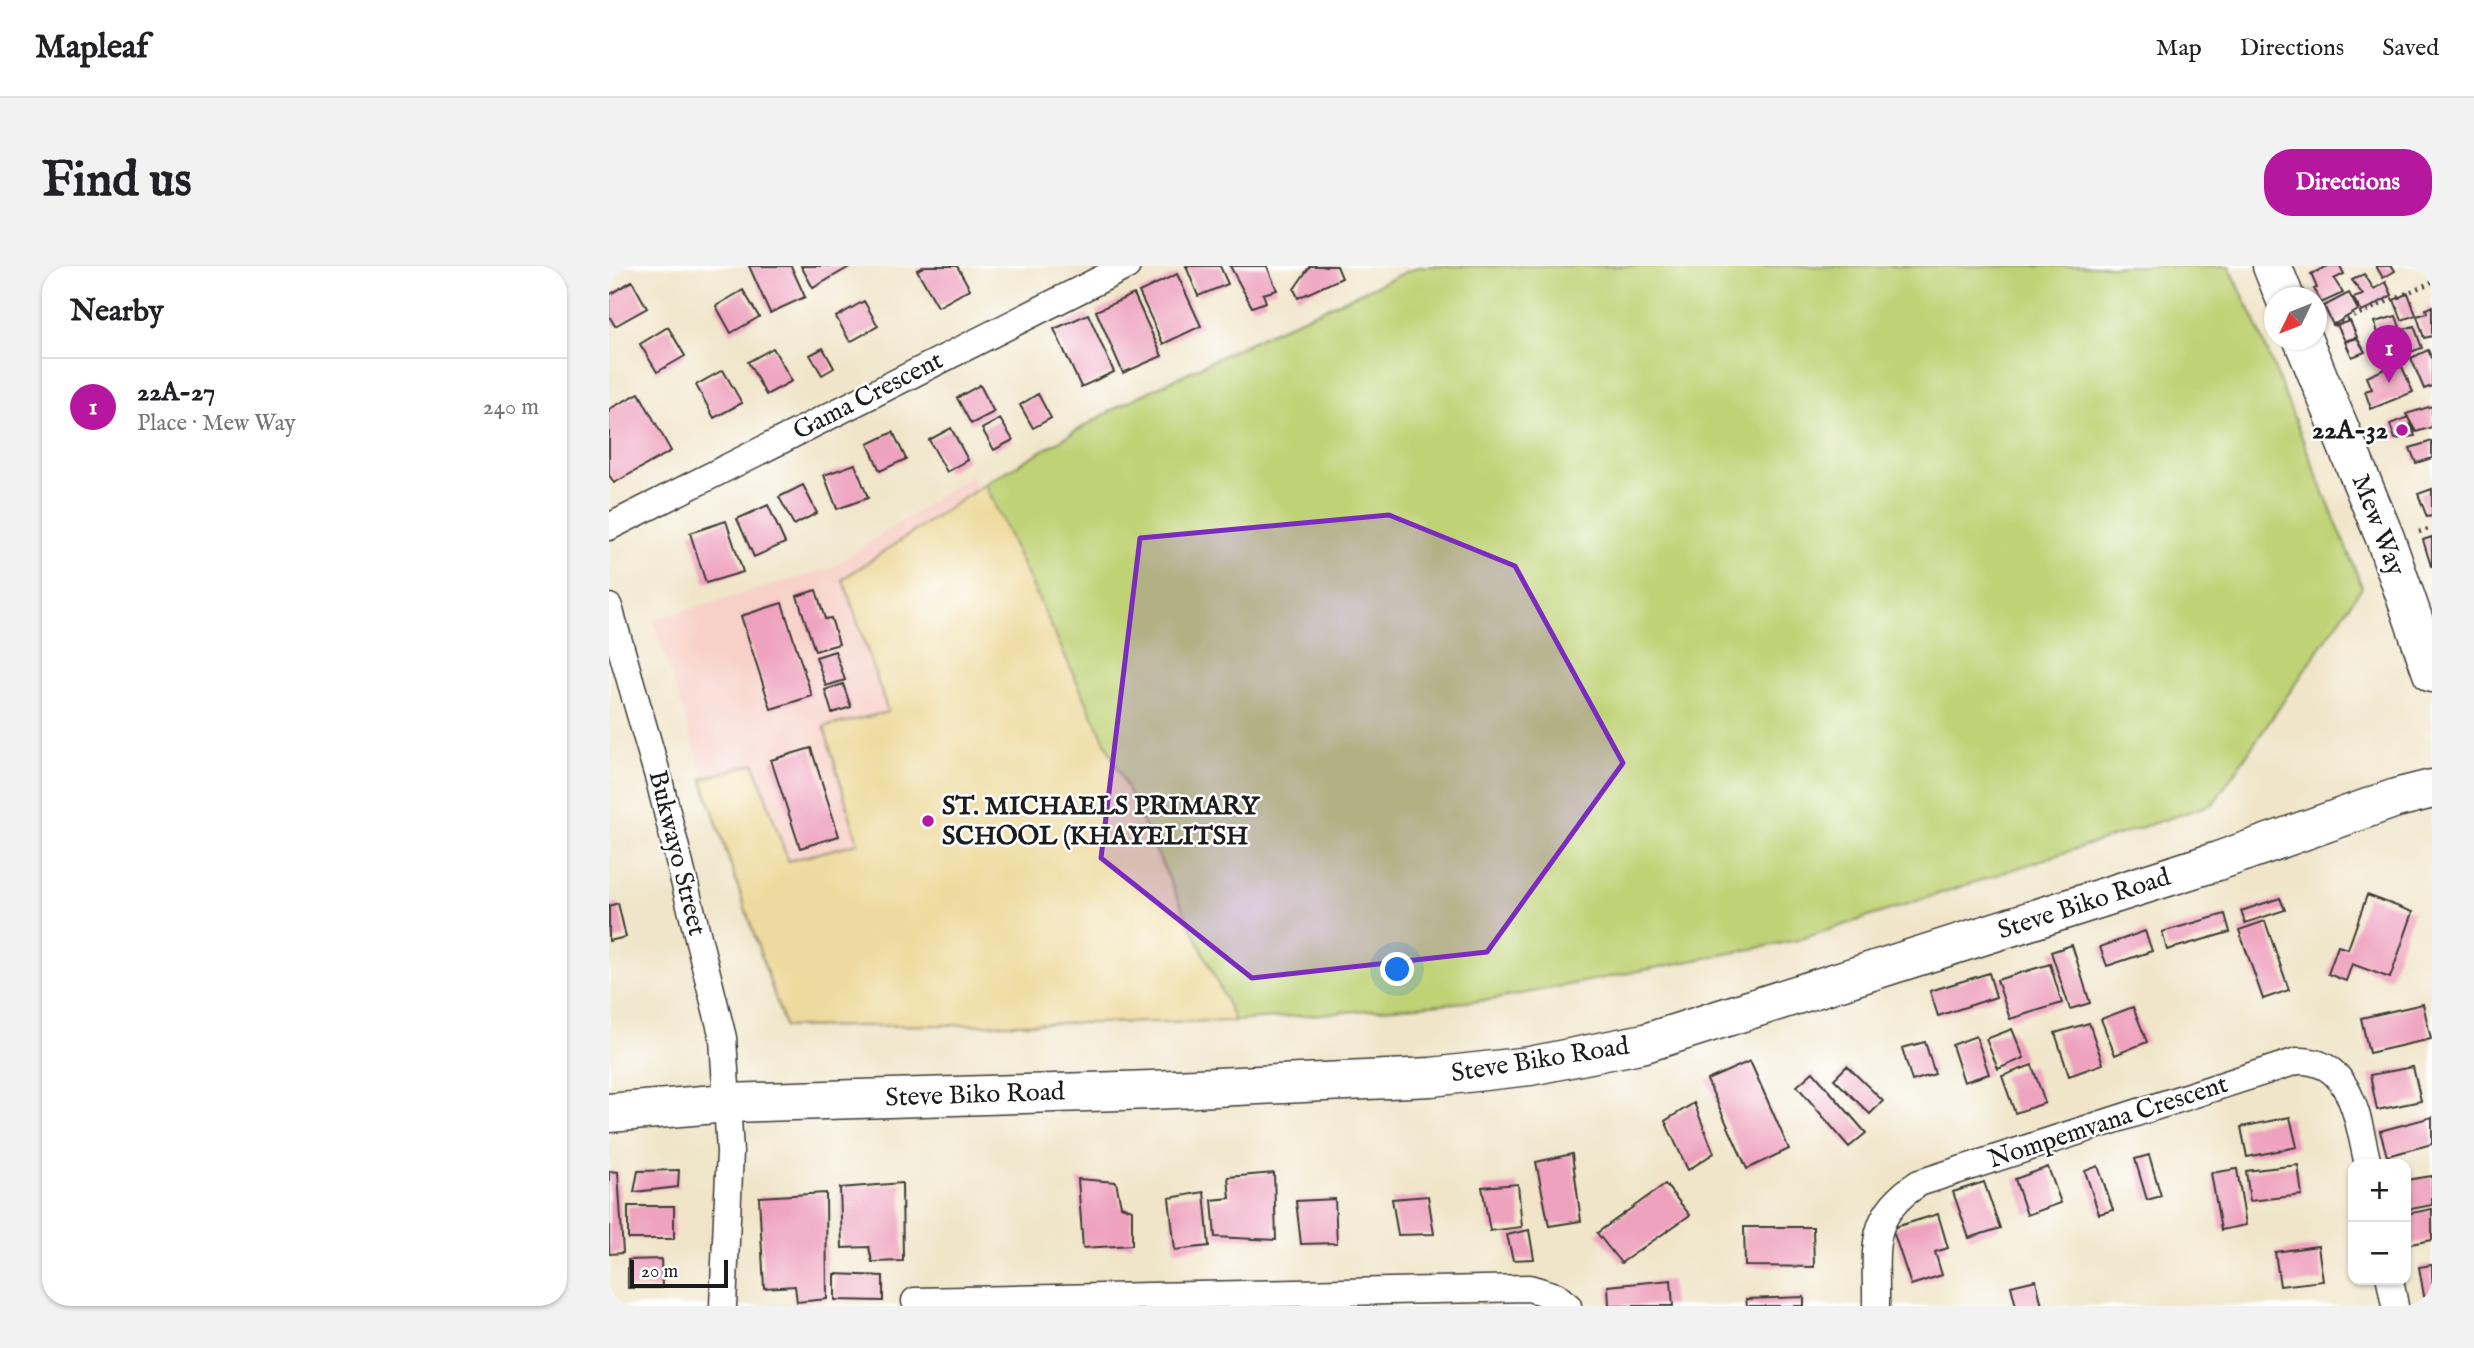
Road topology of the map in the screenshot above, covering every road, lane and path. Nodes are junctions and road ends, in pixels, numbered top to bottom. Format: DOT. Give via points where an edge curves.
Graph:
graph roads {
  1 [pos="1127,266"];
  2 [pos="2271,266"];
  3 [pos="2432,282"];
  4 [pos="2280,287"];
  5 [pos="2327,328"];
  6 [pos="2324,350"];
  7 [pos="609,527"];
  8 [pos="609,607"];
  9 [pos="2432,673"];
  10 [pos="2432,789"];
  11 [pos="727,1102"];
  12 [pos="609,1113"];
  13 [pos="2367,1159"];
  14 [pos="2391,1285"];
  15 [pos="1236,1300"];
  16 [pos="915,1301"];
  17 [pos="1051,1302"];
  18 [pos="723,1306"];
  19 [pos="1568,1306"];
  20 [pos="1876,1306"];
  21 [pos="2395,1306"];
  1 -- 7 [label="street, Gama Crescent"];
  2 -- 4 [label="street"];
  3 -- 5 [label="path"];
  6 -- 9 [label="street, Mew Way"];
  8 -- 11 [label="street, Bukwayo Street" via="659,780 723,1038"];
  10 -- 11 [label="street, Steve Biko Road" via="1645,1043 1530,1066 1431,1077 1152,1090"];
  11 -- 12 [label="street, Steve Biko Road"];
  11 -- 18 [label="street, Bukwayo Street" via="730,1152"];
  13 -- 20 [label="street, Nompemvana Crescent" via="2353,1102 2338,1075 2308,1060 2297,1061 1919,1183 1891,1206 1881,1222"];
  14 -- 21 [label="street"];
  15 -- 17 [label="street"];
  15 -- 19 [label="street" via="1529,1288 1556,1296"];
  16 -- 17 [label="street"];
}
